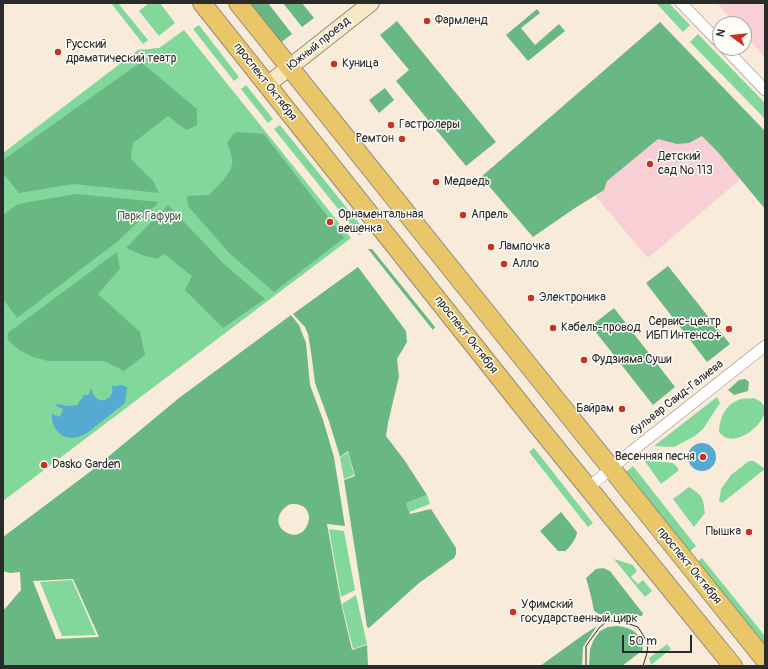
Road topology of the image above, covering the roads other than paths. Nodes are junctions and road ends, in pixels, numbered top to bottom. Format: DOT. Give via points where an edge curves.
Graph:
graph roads {
  1 [pos="202,3"];
  2 [pos="238,3"];
  3 [pos="371,3"];
  4 [pos="682,3"];
  5 [pos="712,35"];
  6 [pos="733,56"];
  7 [pos="290,67"];
  8 [pos="267,85"];
  9 [pos="765,90"];
  10 [pos="368,164"];
  11 [pos="344,182"];
  12 [pos="765,346"];
  13 [pos="611,468"];
  14 [pos="588,488"];
  15 [pos="664,535"];
  16 [pos="641,553"];
  17 [pos="765,660"];
  18 [pos="733,666"];
  1 -- 8 [label="main road, проспект Октября"];
  2 -- 7 [label="main road, проспект Октября"];
  3 -- 7 [label="street, Южный проезд"];
  4 -- 5 [label="street"];
  6 -- 9 [label="street"];
  7 -- 8 [label="street, Южный проезд"];
  7 -- 10 [label="main road, проспект Октября"];
  8 -- 11 [label="main road, проспект Октября"];
  10 -- 11 [label="main road"];
  10 -- 13 [label="main road, проспект Октября"];
  11 -- 14 [label="main road, проспект Октября"];
  12 -- 13 [label="street, бульвар Саид-Галиева"];
  13 -- 14 [label="street, бульвар Саид-Галиева"];
  13 -- 15 [label="main road, проспект Октября"];
  14 -- 16 [label="main road, проспект Октября"];
  15 -- 16 [label="main road"];
  15 -- 17 [label="main road, проспект Октября"];
  16 -- 18 [label="main road, проспект Октября"];
}
